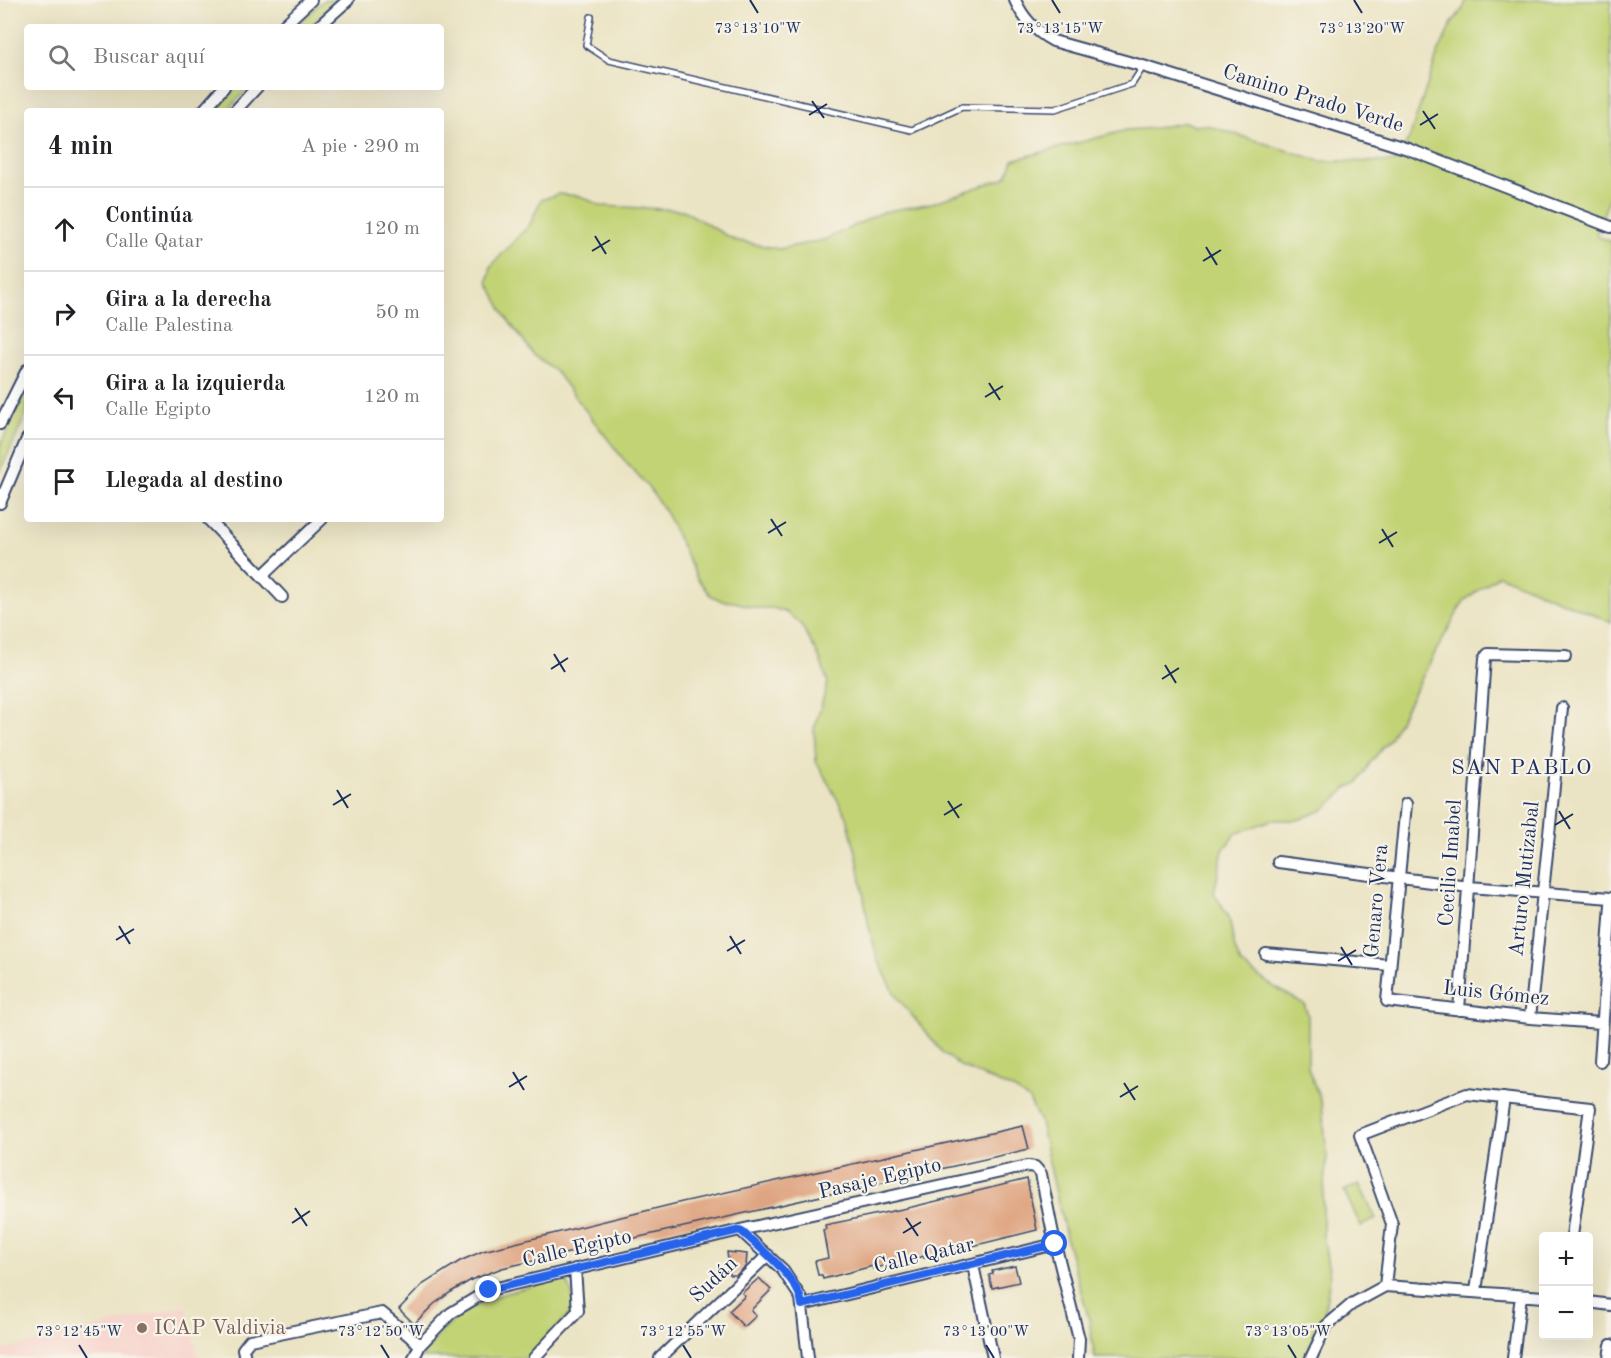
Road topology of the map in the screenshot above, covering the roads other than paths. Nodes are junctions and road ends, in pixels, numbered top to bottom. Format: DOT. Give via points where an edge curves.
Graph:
graph roads {
  1 [pos="311,0"];
  2 [pos="348,0"];
  3 [pos="1014,0"];
  4 [pos="591,17"];
  5 [pos="285,24"];
  6 [pos="321,24"];
  7 [pos="1143,66"];
  8 [pos="221,90"];
  9 [pos="254,90"];
  10 [pos="205,108"];
  11 [pos="238,108"];
  12 [pos="1611,227"];
  13 [pos="24,376"];
  14 [pos="0,424"];
  15 [pos="24,446"];
  16 [pos="0,503"];
  17 [pos="212,522"];
  18 [pos="319,522"];
  19 [pos="262,576"];
  20 [pos="282,597"];
  21 [pos="1566,656"];
  22 [pos="1562,708"];
  23 [pos="1406,804"];
  24 [pos="1278,862"];
  25 [pos="1398,879"];
  26 [pos="1469,887"];
  27 [pos="1543,894"];
  28 [pos="1611,898"];
  29 [pos="1611,904"];
  30 [pos="1266,954"];
  31 [pos="1390,965"];
  32 [pos="1387,1001"];
  33 [pos="1459,1010"];
  34 [pos="1530,1018"];
  35 [pos="1601,1023"];
  36 [pos="1600,1061"];
  37 [pos="1504,1098"];
  38 [pos="740,1230"];
  39 [pos="1573,1232"];
  40 [pos="1055,1244"];
  41 [pos="768,1255"];
  42 [pos="973,1264"];
  43 [pos="575,1269"];
  44 [pos="1385,1286"];
  45 [pos="1476,1291"];
  46 [pos="1521,1296"];
  47 [pos="1539,1297"];
  48 [pos="1593,1303"];
  49 [pos="802,1305"];
  50 [pos="1611,1305"];
  51 [pos="420,1345"];
  52 [pos="1611,1345"];
  53 [pos="245,1358"];
  54 [pos="414,1358"];
  55 [pos="534,1358"];
  56 [pos="660,1358"];
  57 [pos="808,1358"];
  58 [pos="993,1358"];
  59 [pos="1078,1358"];
  60 [pos="1311,1358"];
  61 [pos="1513,1358"];
  62 [pos="1609,1358"];
  1 -- 5 [label="street"];
  2 -- 6 [label="street"];
  3 -- 7 [label="street, Camino Prado Verde" via="1026,20 1053,41"];
  4 -- 7 [label="lane" via="585,45 609,60 912,130 962,107 1055,109 1132,84"];
  7 -- 12 [label="street, Camino Prado Verde" via="1408,149"];
  8 -- 10 [label="street"];
  9 -- 11 [label="street"];
  13 -- 14 [label="street"];
  15 -- 16 [label="street"];
  17 -- 19 [label="street"];
  18 -- 19 [label="street"];
  19 -- 20 [label="street"];
  21 -- 26 [label="street, Cecilio Imabel" via="1488,654 1485,658"];
  22 -- 27 [label="street, Arturo Mutizabal"];
  23 -- 25 [label="street, Genaro Vera"];
  24 -- 25 [label="street"];
  25 -- 26 [label="street"];
  25 -- 31 [label="street, Genaro Vera"];
  26 -- 27 [label="street"];
  26 -- 33 [label="street, Cecilio Imabel"];
  27 -- 28 [label="street"];
  27 -- 34 [label="street, Arturo Mutizabal"];
  29 -- 35 [label="street"];
  30 -- 31 [label="street"];
  31 -- 32 [label="street, Genaro Vera"];
  32 -- 33 [label="street, Luis Gómez"];
  33 -- 34 [label="street, Luis Gómez"];
  34 -- 35 [label="street, Luis Gómez"];
  35 -- 36 [label="street"];
  37 -- 39 [label="street" via="1590,1108"];
  37 -- 44 [label="street" via="1467,1094 1360,1135 1392,1224"];
  37 -- 45 [label="street"];
  38 -- 40 [label="street, Pasaje Egipto" via="1028,1166 1041,1174"];
  38 -- 41 [label="street"];
  38 -- 43 [label="street, Calle Egipto"];
  40 -- 42 [label="street, Calle Qatar"];
  40 -- 59 [label="street" via="1079,1340"];
  41 -- 49 [label="street" via="783,1269"];
  41 -- 56 [label="street, Sudán"];
  42 -- 49 [label="street, Calle Qatar"];
  42 -- 58 [label="street"];
  43 -- 51 [label="street, Calle Egipto" via="489,1290 451,1313"];
  43 -- 55 [label="street" via="578,1311"];
  44 -- 45 [label="street"];
  44 -- 60 [label="street" via="1352,1304 1326,1326"];
  45 -- 46 [label="street"];
  46 -- 47 [label="street"];
  46 -- 61 [label="street"];
  48 -- 50 [label="street"];
  49 -- 57 [label="street"];
  51 -- 53 [label="street" via="382,1313 250,1340 243,1349"];
  51 -- 54 [label="street, Calle Egipto"];
  52 -- 62 [label="street"];
}
